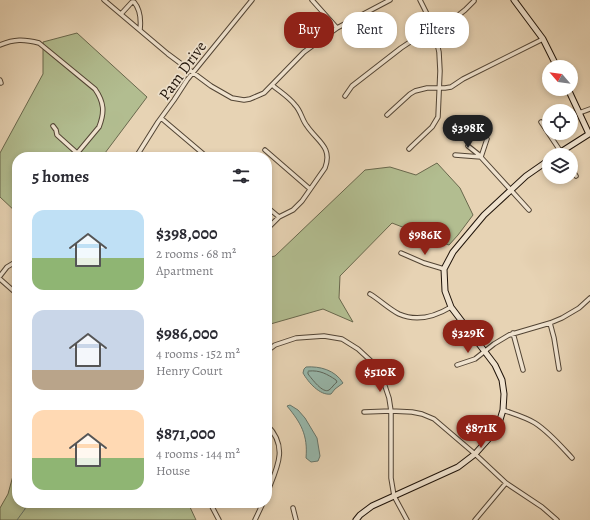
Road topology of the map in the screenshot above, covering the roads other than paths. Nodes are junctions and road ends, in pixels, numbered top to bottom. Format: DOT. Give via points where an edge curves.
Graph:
graph roads {
  1 [pos="104,0"];
  2 [pos="252,0"];
  3 [pos="312,0"];
  4 [pos="390,0"];
  5 [pos="420,0"];
  6 [pos="514,0"];
  7 [pos="474,1"];
  8 [pos="426,12"];
  9 [pos="462,12"];
  10 [pos="121,14"];
  11 [pos="337,28"];
  12 [pos="140,30"];
  13 [pos="543,39"];
  14 [pos="0,45"];
  15 [pos="405,45"];
  16 [pos="438,48"];
  17 [pos="554,60"];
  18 [pos="193,73"];
  19 [pos="272,85"];
  20 [pos="439,87"];
  21 [pos="345,96"];
  22 [pos="571,96"];
  23 [pos="590,108"];
  24 [pos="579,113"];
  25 [pos="387,115"];
  26 [pos="161,118"];
  27 [pos="541,122"];
  28 [pos="53,126"];
  29 [pos="590,135"];
  30 [pos="487,139"];
  31 [pos="468,146"];
  32 [pos="556,148"];
  33 [pos="569,148"];
  34 [pos="409,149"];
  35 [pos="265,150"];
  36 [pos="76,152"];
  37 [pos="78,152"];
  38 [pos="139,152"];
  39 [pos="201,152"];
  40 [pos="267,152"];
  41 [pos="455,155"];
  42 [pos="272,156"];
  43 [pos="481,157"];
  44 [pos="542,165"];
  45 [pos="310,190"];
  46 [pos="511,190"];
  47 [pos="529,210"];
  48 [pos="272,212"];
  49 [pos="279,217"];
  50 [pos="272,224"];
  51 [pos="401,254"];
  52 [pos="12,264"];
  53 [pos="444,269"];
  54 [pos="0,277"];
  55 [pos="12,289"];
  56 [pos="370,294"];
  57 [pos="590,298"];
  58 [pos="451,307"];
  59 [pos="550,324"];
  60 [pos="513,333"];
  61 [pos="272,347"];
  62 [pos="484,351"];
  63 [pos="457,365"];
  64 [pos="559,369"];
  65 [pos="523,370"];
  66 [pos="503,410"];
  67 [pos="391,411"];
  68 [pos="364,412"];
  69 [pos="272,431"];
  70 [pos="475,454"];
  71 [pos="572,458"];
  72 [pos="272,480"];
  73 [pos="506,483"];
  74 [pos="394,496"];
  75 [pos="213,508"];
  76 [pos="261,508"];
  77 [pos="293,508"];
  78 [pos="256,519"];
  79 [pos="219,520"];
  80 [pos="262,520"];
  81 [pos="296,520"];
  82 [pos="356,520"];
  83 [pos="407,520"];
  84 [pos="475,520"];
  85 [pos="557,520"];
  1 -- 10 [label="street"];
  2 -- 18 [label="street, Pam Drive"];
  3 -- 11 [label="street"];
  4 -- 11 [label="street"];
  5 -- 8 [label="street"];
  6 -- 13 [label="street"];
  7 -- 9 [label="street"];
  10 -- 12 [label="street"];
  10 -- 12 [label="street" via="134,2 140,20"];
  11 -- 19 [label="street" via="304,52"];
  12 -- 18 [label="street"];
  13 -- 17 [label="street"];
  13 -- 20 [label="street" via="451,87"];
  14 -- 37 [label="street" via="11,40 39,43 95,89 104,110 102,121"];
  15 -- 21 [label="street" via="352,86"];
  16 -- 20 [label="street"];
  18 -- 19 [label="street" via="210,86 238,99 258,96"];
  18 -- 26 [label="street, Pam Drive"];
  19 -- 45 [label="street" via="296,105 306,126 325,148 327,163"];
  20 -- 25 [label="street" via="415,91"];
  20 -- 34 [label="street" via="436,123"];
  22 -- 24 [label="street"];
  23 -- 24 [label="street"];
  24 -- 29 [label="street"];
  26 -- 38 [label="street, Pam Drive"];
  26 -- 39 [label="street"];
  27 -- 32 [label="street"];
  28 -- 36 [label="street" via="57,135"];
  29 -- 33 [label="street"];
  30 -- 43 [label="street"];
  31 -- 43 [label="street"];
  35 -- 40 [label="street"];
  41 -- 43 [label="street"];
  42 -- 45 [label="street"];
  43 -- 46 [label="street"];
  44 -- 46 [label="street"];
  45 -- 49 [label="street" via="293,210"];
  46 -- 47 [label="street"];
  46 -- 53 [label="street" via="484,214 453,252"];
  48 -- 49 [label="street"];
  49 -- 50 [label="street"];
  51 -- 53 [label="street"];
  52 -- 54 [label="street" via="6,267"];
  53 -- 58 [label="street" via="444,291"];
  54 -- 55 [label="street"];
  56 -- 58 [label="street" via="400,314 418,318 439,314"];
  57 -- 59 [label="street" via="570,314"];
  58 -- 62 [label="street"];
  59 -- 60 [label="street"];
  59 -- 64 [label="street"];
  60 -- 62 [label="street"];
  60 -- 65 [label="street"];
  61 -- 67 [label="street" via="296,338 324,336 342,340 358,349 378,371 387,389"];
  62 -- 63 [label="street" via="471,361"];
  62 -- 66 [label="street" via="502,380"];
  66 -- 70 [label="street" via="492,434"];
  66 -- 71 [label="street" via="536,423"];
  67 -- 68 [label="street"];
  67 -- 70 [label="street" via="422,414 434,419"];
  67 -- 74 [label="street" via="391,478"];
  69 -- 72 [label="street" via="279,443 280,457"];
  70 -- 73 [label="street"];
  70 -- 74 [label="street" via="458,467"];
  73 -- 84 [label="street"];
  73 -- 85 [label="street"];
  74 -- 82 [label="street" via="372,506"];
  74 -- 83 [label="street"];
  75 -- 79 [label="street"];
  76 -- 78 [label="street"];
  77 -- 81 [label="street"];
  78 -- 80 [label="street"];
}
